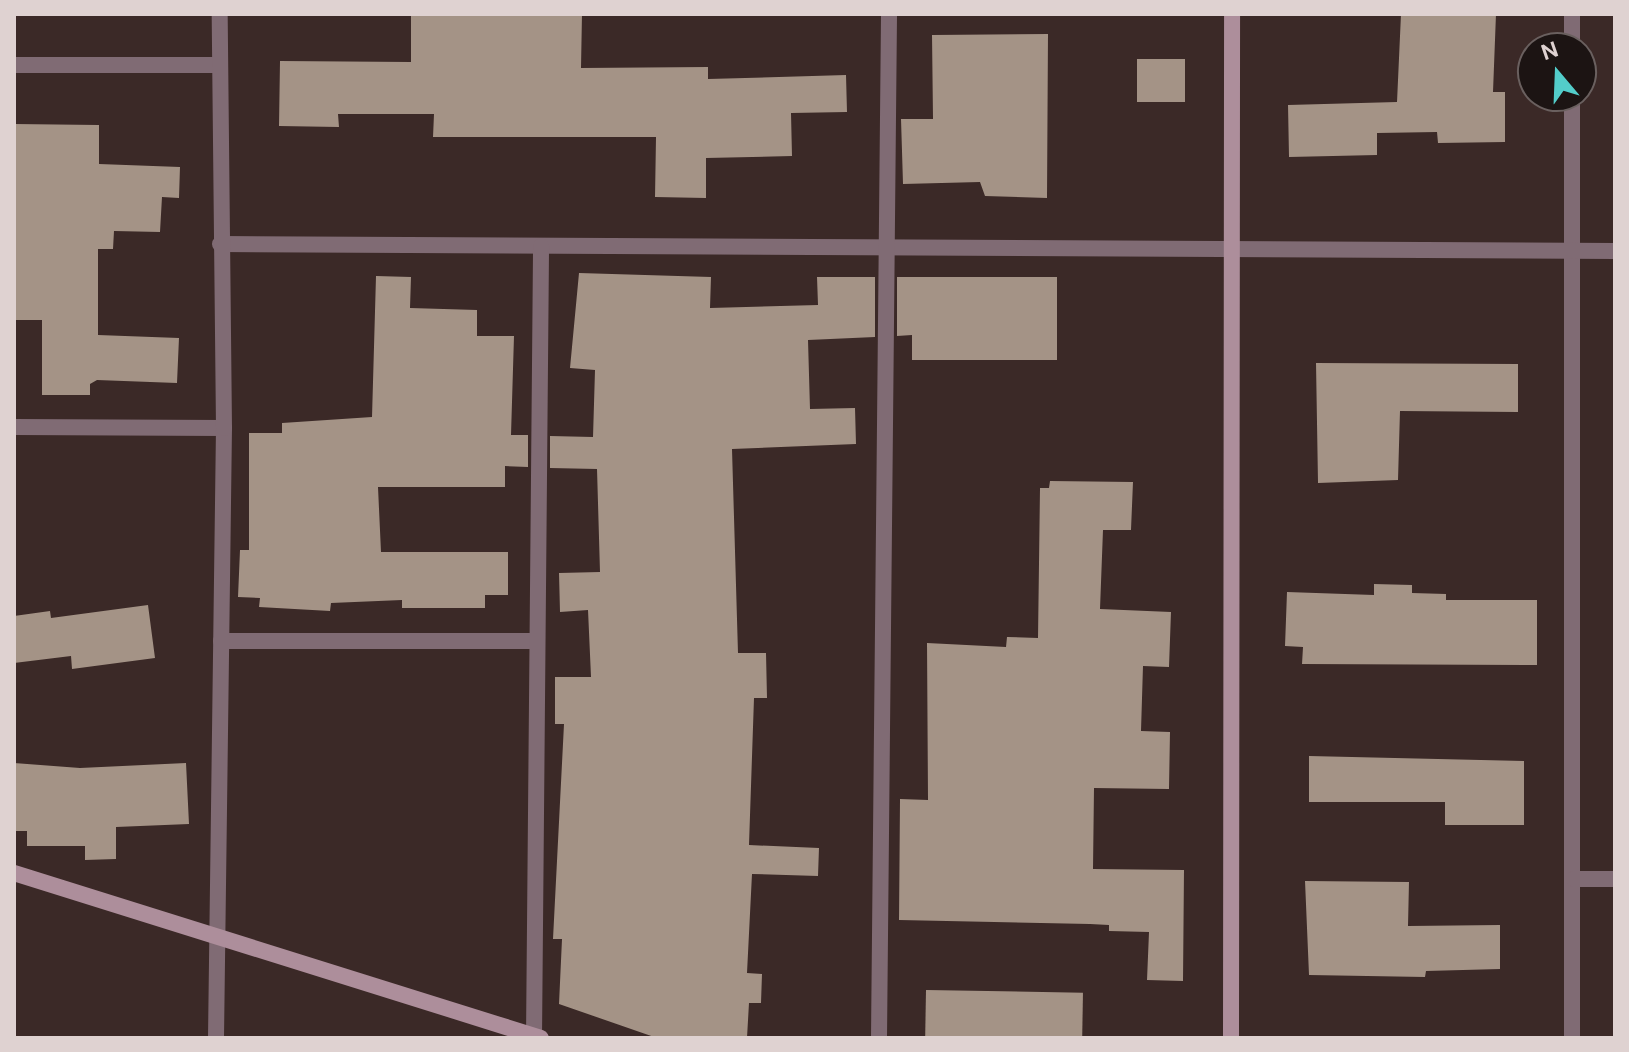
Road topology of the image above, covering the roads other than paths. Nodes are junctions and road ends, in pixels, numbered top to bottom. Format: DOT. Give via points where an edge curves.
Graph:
graph roads {
  1 [pos="220,14"];
  2 [pos="889,14"];
  3 [pos="1232,14"];
  4 [pos="14,65"];
  5 [pos="220,65"];
  6 [pos="1572,112"];
  7 [pos="220,244"];
  8 [pos="541,246"];
  9 [pos="887,246"];
  10 [pos="1228,247"];
  11 [pos="1571,251"];
  12 [pos="1615,251"];
  13 [pos="14,427"];
  14 [pos="224,428"];
  15 [pos="221,641"];
  16 [pos="537,641"];
  17 [pos="14,873"];
  18 [pos="1574,879"];
  19 [pos="1615,879"];
  20 [pos="216,935"];
  21 [pos="536,1037"];
  22 [pos="216,1038"];
  23 [pos="879,1038"];
  24 [pos="1231,1038"];
  25 [pos="1572,1038"];
  1 -- 5 [label="street"];
  2 -- 9 [label="street"];
  3 -- 10 [label="street"];
  4 -- 5 [label="street"];
  5 -- 7 [label="street"];
  6 -- 11 [label="street"];
  7 -- 8 [label="street"];
  7 -- 14 [label="street"];
  8 -- 9 [label="street"];
  8 -- 16 [label="street"];
  9 -- 10 [label="street"];
  9 -- 23 [label="street"];
  10 -- 11 [label="street"];
  10 -- 24 [label="street"];
  11 -- 12 [label="street"];
  11 -- 18 [label="street"];
  13 -- 14 [label="street"];
  14 -- 15 [label="street"];
  15 -- 16 [label="street"];
  15 -- 20 [label="street"];
  16 -- 21 [label="street"];
  17 -- 20 [label="street"];
  18 -- 19 [label="street"];
  18 -- 25 [label="street"];
  20 -- 21 [label="street"];
  20 -- 22 [label="street"];
}
